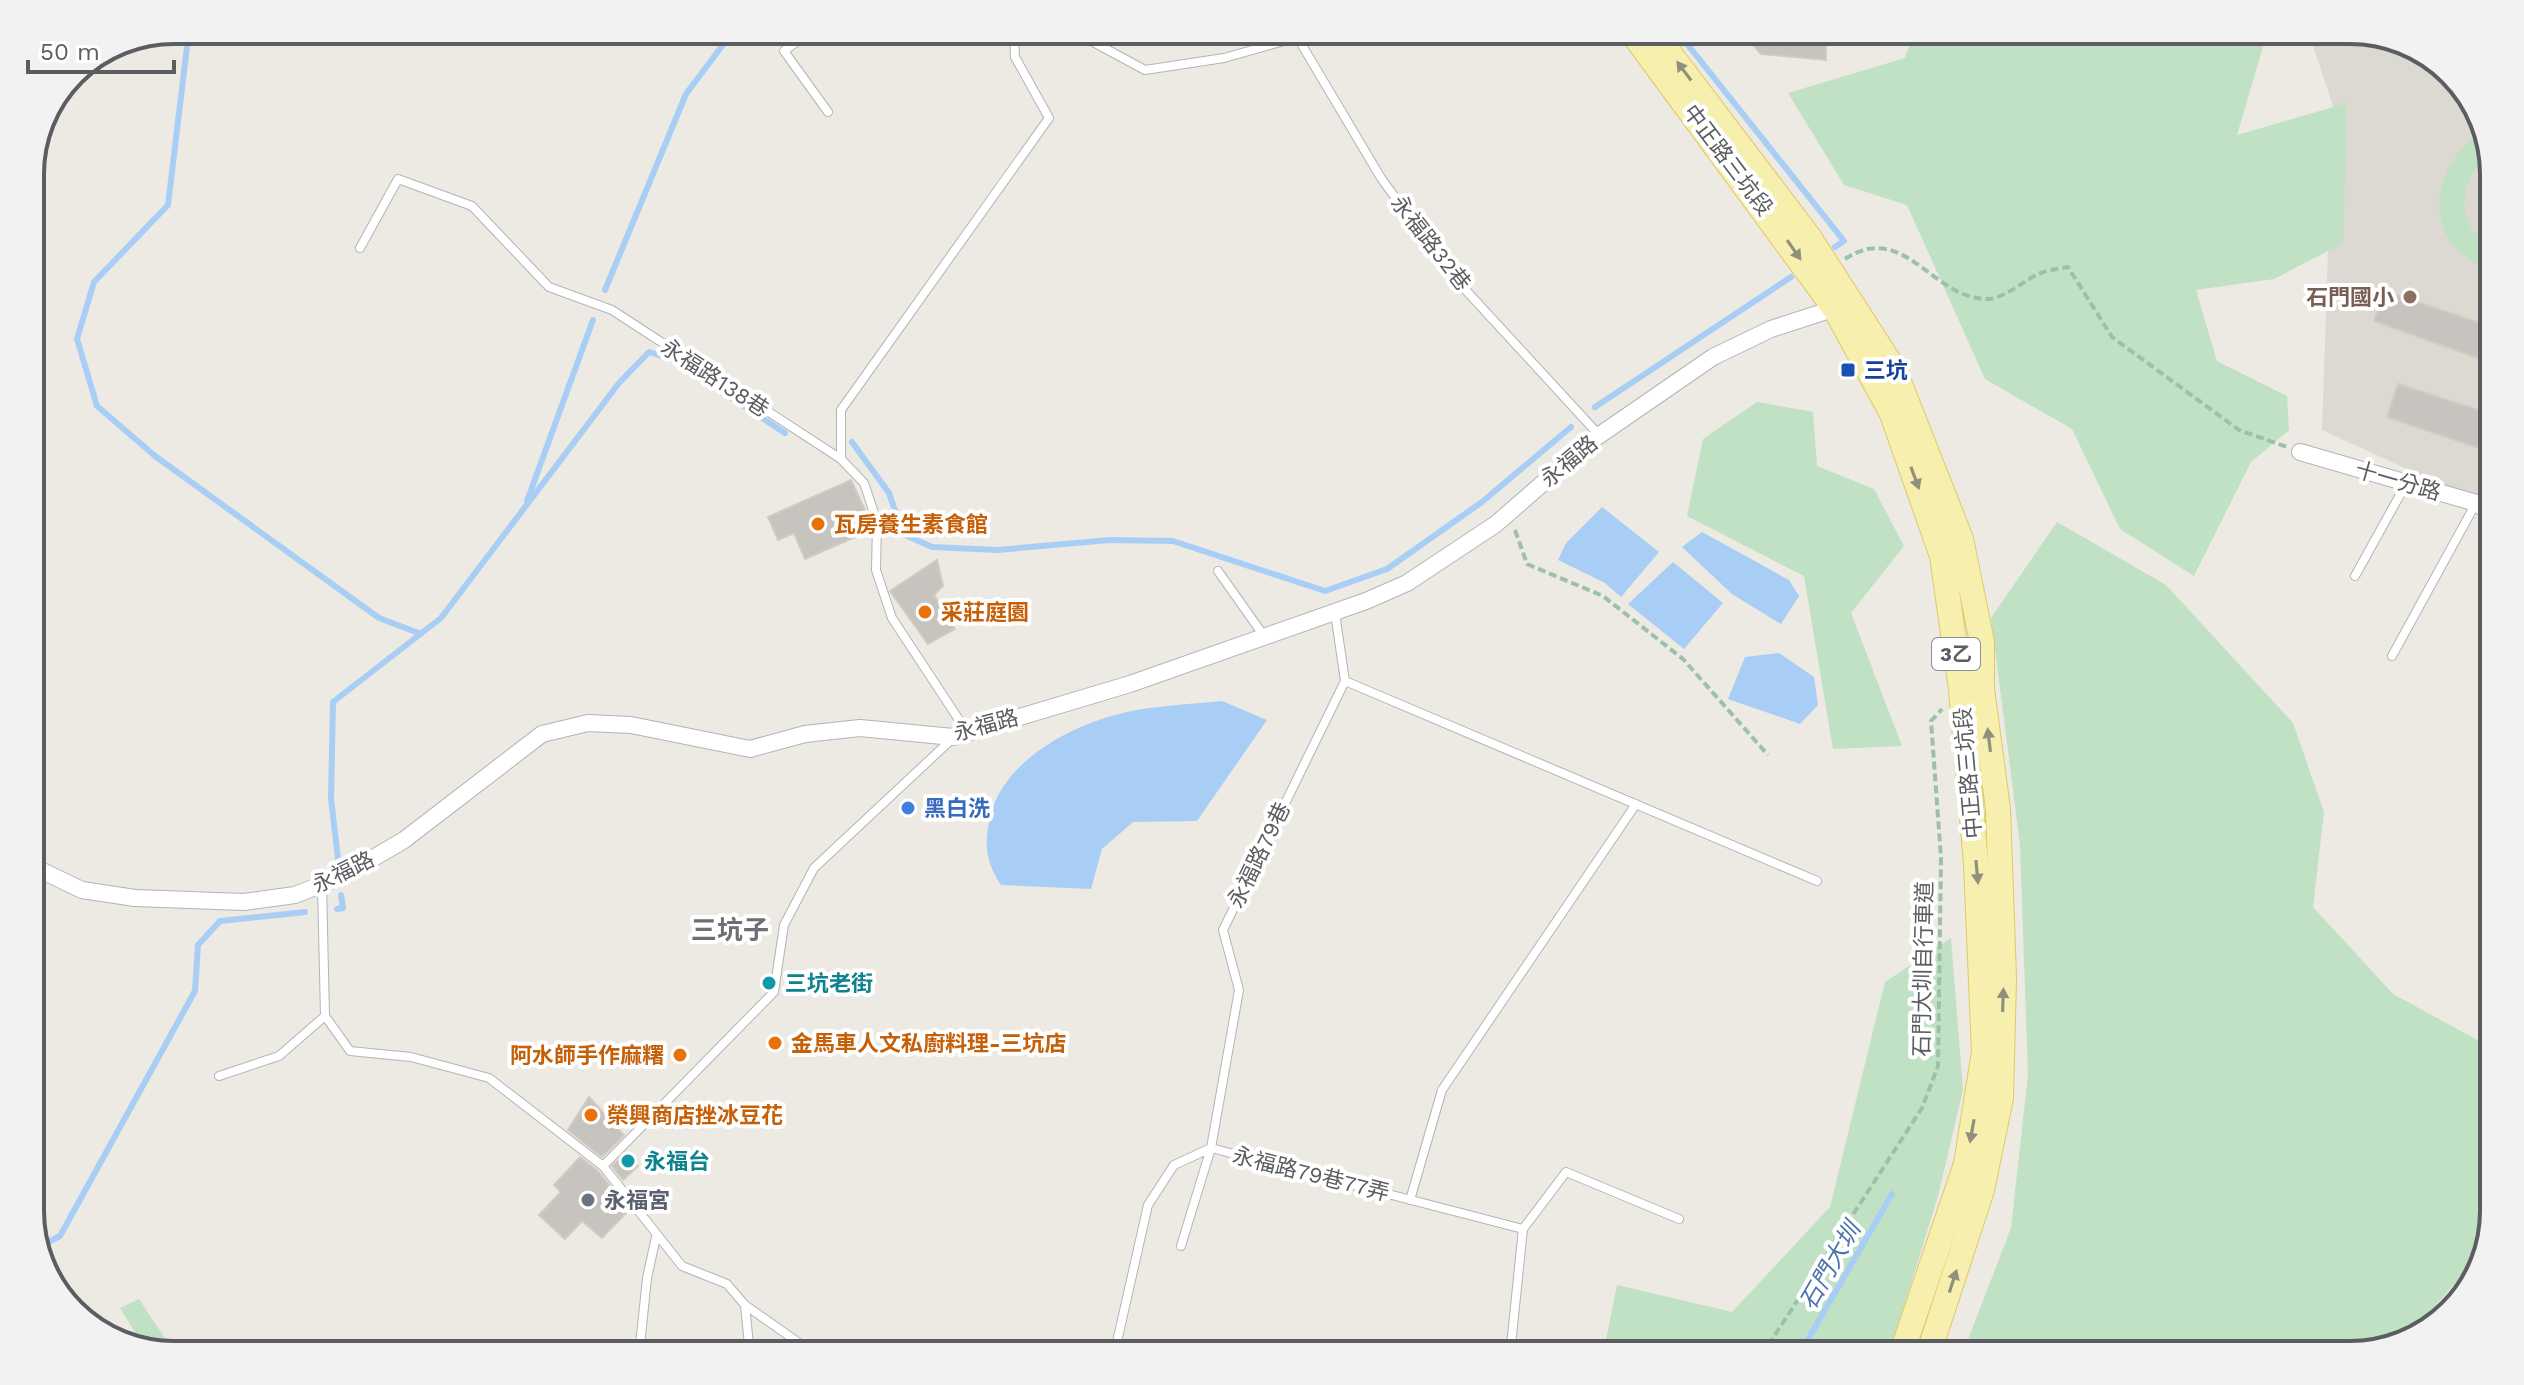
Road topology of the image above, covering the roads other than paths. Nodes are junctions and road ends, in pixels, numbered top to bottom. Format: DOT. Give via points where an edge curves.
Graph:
graph roads {
  1 [pos="794,44"];
  2 [pos="1015,44"];
  3 [pos="1097,44"];
  4 [pos="1263,44"];
  5 [pos="1304,44"];
  6 [pos="1641,44"];
  7 [pos="1663,44"];
  8 [pos="828,112"];
  9 [pos="360,248"];
  10 [pos="1843,306"];
  11 [pos="1599,435"];
  12 [pos="2300,452"];
  13 [pos="841,459"];
  14 [pos="2406,484"];
  15 [pos="2476,503"];
  16 [pos="2480,506"];
  17 [pos="1218,571"];
  18 [pos="2355,576"];
  19 [pos="1335,612"];
  20 [pos="1265,636"];
  21 [pos="2392,656"];
  22 [pos="1345,681"];
  23 [pos="960,734"];
  24 [pos="1636,804"];
  25 [pos="44,872"];
  26 [pos="1817,881"];
  27 [pos="322,884"];
  28 [pos="325,1016"];
  29 [pos="219,1076"];
  30 [pos="1211,1148"];
  31 [pos="603,1166"];
  32 [pos="1410,1200"];
  33 [pos="1679,1219"];
  34 [pos="1523,1229"];
  35 [pos="656,1237"];
  36 [pos="1181,1246"];
  37 [pos="745,1305"];
  38 [pos="640,1341"];
  39 [pos="749,1341"];
  40 [pos="796,1341"];
  41 [pos="1117,1341"];
  42 [pos="1511,1341"];
  43 [pos="1906,1341"];
  44 [pos="1933,1341"];
  1 -- 8 [label="lane" via="784,51"];
  2 -- 13 [label="lane" via="1015,57 1049,118 841,410"];
  3 -- 4 [label="lane" via="1145,70 1224,58"];
  5 -- 11 [label="lane, 永福路32巷" via="1381,178 1450,273"];
  6 -- 10 [label="main road, 中正路三坑段 / 3乙, one-way"];
  10 -- 7 [label="main road, 中正路三坑段 / 3乙, one-way" via="1809,237"];
  9 -- 13 [label="lane, 永福路138巷" via="398,179 472,206 549,287 612,310"];
  10 -- 11 [label="street, 永福路" via="1771,329 1713,357"];
  10 -- 43 [label="main road, 中正路三坑段 / 3乙, one-way" via="1892,414 1942,556 1961,690 1982,931 1984,1052 1966,1164"];
  44 -- 10 [label="main road, 中正路三坑段 / 3乙, one-way" via="1982,1190 2001,1098 2004,978 1998,809 1982,689 1982,642 1961,539 1894,369"];
  11 -- 19 [label="street, 永福路" via="1509,513 1407,583"];
  12 -- 14 [label="street, 十一分路"];
  13 -- 23 [label="lane, 永福路138巷" via="864,483 877,522 876,570 892,618"];
  14 -- 15 [label="street, 十一分路"];
  14 -- 18 [label="lane"];
  15 -- 16 [label="street, 十一分路"];
  15 -- 21 [label="lane"];
  17 -- 20 [label="lane"];
  19 -- 20 [label="street, 永福路"];
  19 -- 22 [label="lane"];
  20 -- 23 [label="street, 永福路" via="1130,684"];
  22 -- 24 [label="lane"];
  22 -- 30 [label="lane, 永福路79巷" via="1223,930 1239,990"];
  23 -- 27 [label="street, 永福路" via="860,728 805,734 750,749 631,725 588,723 542,734 404,840"];
  23 -- 31 [label="lane" via="814,868 784,925 774,992"];
  24 -- 26 [label="lane"];
  24 -- 32 [label="lane" via="1442,1090"];
  25 -- 27 [label="street, 永福路" via="82,890 181,900 244,902 295,895"];
  27 -- 28 [label="lane"];
  28 -- 29 [label="lane" via="279,1056"];
  28 -- 31 [label="lane" via="350,1051 411,1057 489,1078"];
  30 -- 32 [label="lane, 永福路79巷77弄"];
  30 -- 36 [label="lane, 永福路79巷"];
  30 -- 41 [label="lane, 永福路79巷77弄" via="1174,1165 1148,1205"];
  31 -- 35 [label="lane"];
  32 -- 34 [label="lane, 永福路79巷77弄"];
  33 -- 34 [label="lane" via="1566,1172"];
  34 -- 42 [label="lane"];
  35 -- 37 [label="lane" via="682,1266 727,1284"];
  35 -- 38 [label="lane"];
  37 -- 39 [label="lane"];
  37 -- 40 [label="lane"];
}
